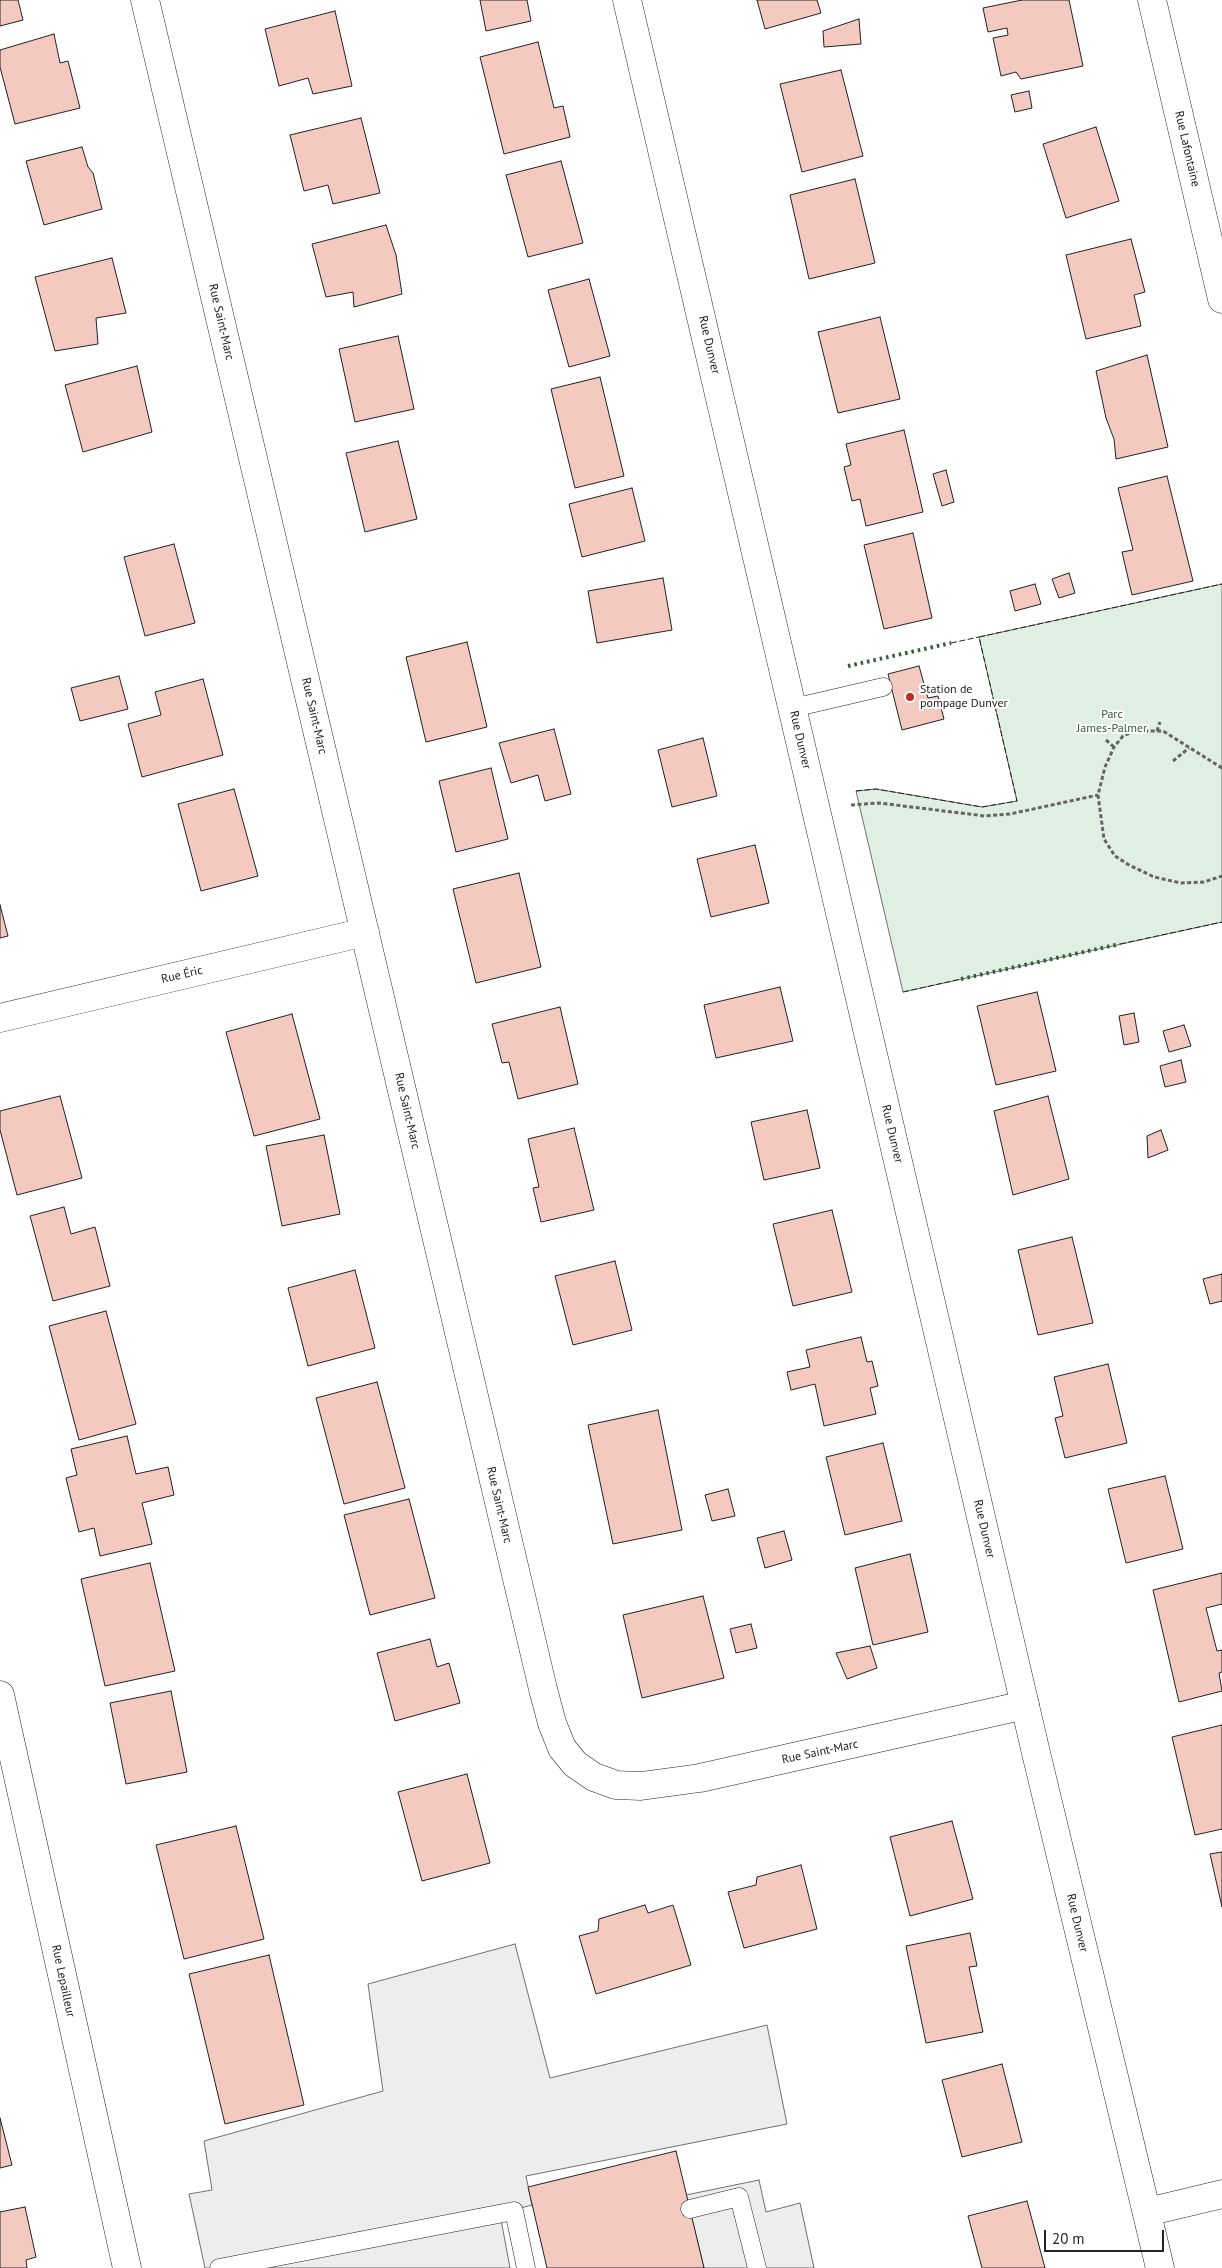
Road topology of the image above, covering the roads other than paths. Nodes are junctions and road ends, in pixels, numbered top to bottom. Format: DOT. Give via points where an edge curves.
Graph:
graph roads {
  1 [pos="145,0"];
  2 [pos="627,0"];
  3 [pos="1152,0"];
  4 [pos="1222,299"];
  5 [pos="883,687"];
  6 [pos="793,708"];
  7 [pos="365,932"];
  8 [pos="0,1018"];
  9 [pos="0,1695"];
  10 [pos="1025,1705"];
  11 [pos="1222,2194"];
  12 [pos="690,2209"];
  13 [pos="1147,2212"];
  14 [pos="127,2268"];
  15 [pos="219,2268"];
  16 [pos="526,2268"];
  17 [pos="757,2268"];
  18 [pos="1160,2268"];
  1 -- 7 [label="street, Rue Saint-Marc"];
  2 -- 6 [label="street, Rue Dunver"];
  3 -- 4 [label="street, Rue Lafontaine"];
  5 -- 6 [label="lane"];
  6 -- 10 [label="street, Rue Dunver"];
  7 -- 8 [label="street, Rue Éric"];
  7 -- 10 [label="street, Rue Saint-Marc" via="543,1689 562,1748 575,1764 616,1784 666,1783"];
  9 -- 14 [label="street, Rue Lepailleur"];
  10 -- 13 [label="street, Rue Dunver"];
  11 -- 13 [label="street"];
  12 -- 17 [label="lane" via="739,2197"];
  13 -- 18 [label="street, Rue Dunver"];
  15 -- 16 [label="lane" via="514,2211"];
}
